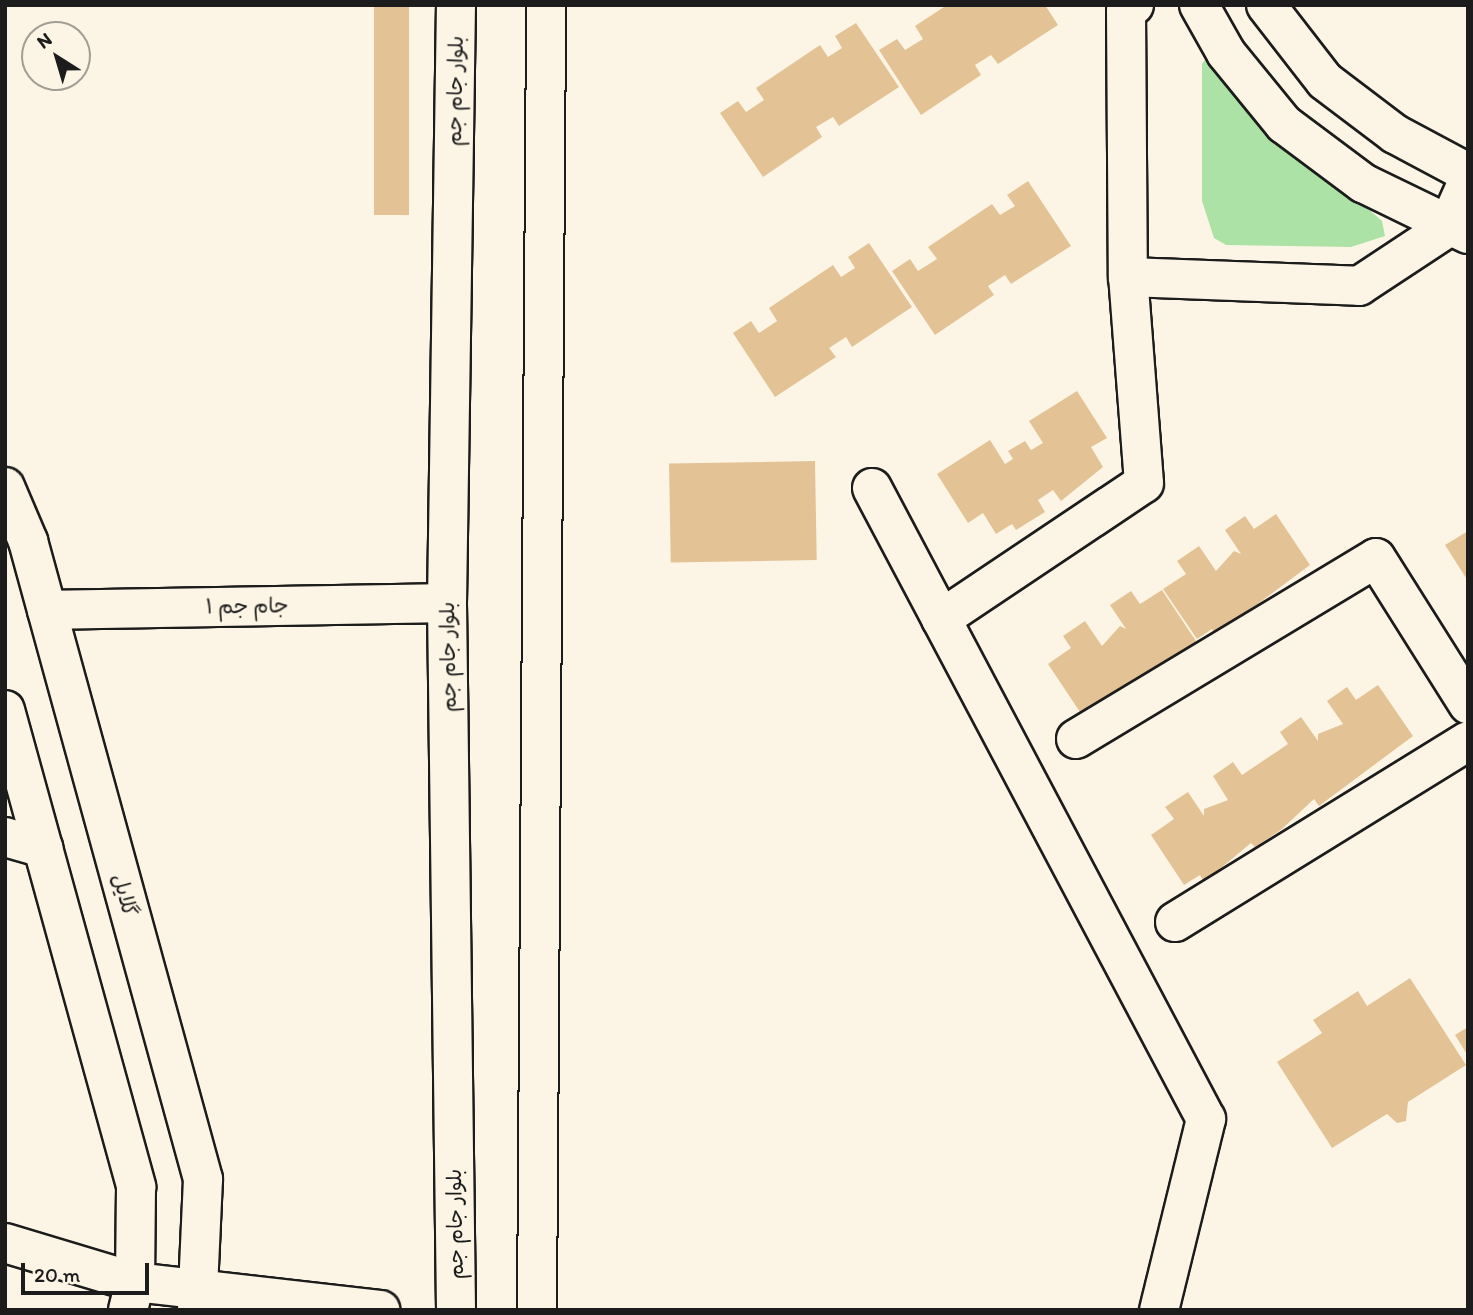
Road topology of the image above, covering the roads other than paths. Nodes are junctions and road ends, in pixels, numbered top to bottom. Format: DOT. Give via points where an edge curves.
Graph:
graph roads {
  1 [pos="456,5"];
  2 [pos="546,5"];
  3 [pos="1134,5"];
  4 [pos="1199,5"];
  5 [pos="1266,5"];
  6 [pos="1468,173"];
  7 [pos="1468,181"];
  8 [pos="1458,231"];
  9 [pos="1128,277"];
  10 [pos="5,487"];
  11 [pos="872,488"];
  12 [pos="447,603"];
  13 [pos="47,610"];
  14 [pos="941,619"];
  15 [pos="1468,704"];
  16 [pos="5,710"];
  17 [pos="1076,739"];
  18 [pos="1468,741"];
  19 [pos="5,837"];
  20 [pos="43,848"];
  21 [pos="1175,922"];
  22 [pos="5,1243"];
  23 [pos="131,1296"];
  24 [pos="199,1300"];
  25 [pos="380,1310"];
  26 [pos="456,1310"];
  27 [pos="537,1310"];
  28 [pos="1159,1310"];
  1 -- 12 [label="street, بلوار جام جم"];
  2 -- 27 [label="street"];
  3 -- 9 [label="street" via="1126,11"];
  4 -- 8 [label="street" via="1226,53 1284,124 1363,183"];
  5 -- 6 [label="street" via="1325,81 1395,134"];
  7 -- 8 [label="street"];
  8 -- 9 [label="street" via="1359,286"];
  9 -- 14 [label="street" via="1144,483"];
  10 -- 13 [label="street, گلایل"];
  11 -- 14 [label="street"];
  12 -- 13 [label="street, جام جم ۱"];
  12 -- 26 [label="street, بلوار جام جم"];
  13 -- 24 [label="street, گلایل" via="203,1179"];
  14 -- 28 [label="street" via="1206,1119"];
  15 -- 17 [label="street" via="1376,558"];
  16 -- 20 [label="street"];
  18 -- 21 [label="street"];
  19 -- 20 [label="street"];
  20 -- 23 [label="street" via="136,1188"];
  22 -- 23 [label="street"];
  23 -- 24 [label="street"];
  24 -- 25 [label="street"];
}
